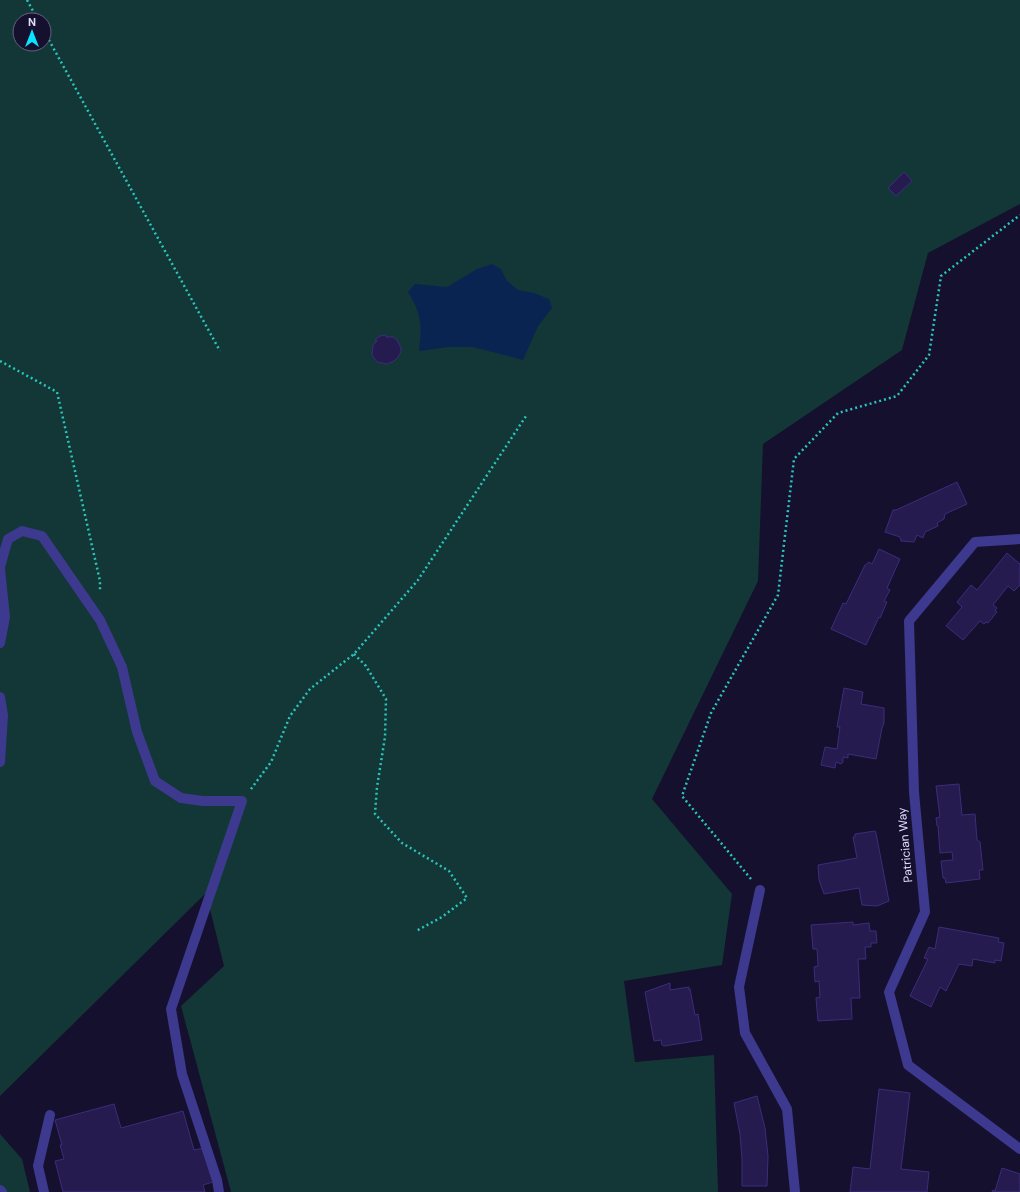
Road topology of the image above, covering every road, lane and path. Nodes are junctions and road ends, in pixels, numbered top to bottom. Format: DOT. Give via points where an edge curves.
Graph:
graph roads {
  1 [pos="27,0"];
  2 [pos="34,12"];
  3 [pos="52,46"];
  4 [pos="1020,215"];
  5 [pos="220,351"];
  6 [pos="0,361"];
  7 [pos="526,416"];
  8 [pos="1020,539"];
  9 [pos="0,568"];
  10 [pos="100,620"];
  11 [pos="0,643"];
  12 [pos="354,654"];
  13 [pos="0,697"];
  14 [pos="0,762"];
  15 [pos="242,801"];
  16 [pos="760,890"];
  17 [pos="416,931"];
  18 [pos="50,1115"];
  19 [pos="1020,1149"];
  20 [pos="44,1192"];
  21 [pos="219,1192"];
  22 [pos="795,1192"];
  1 -- 2 [label="path"];
  3 -- 5 [label="path"];
  4 -- 16 [label="path" via="941,276 929,355 897,396 838,413 794,459 778,595 710,713 682,796"];
  6 -- 10 [label="path" via="57,392 100,581"];
  7 -- 12 [label="path" via="418,580"];
  8 -- 19 [label="street, Patrician Way" via="974,542 909,620 914,792 925,912 889,992 908,1065"];
  9 -- 10 [label="street" via="8,539 22,531 42,536"];
  9 -- 11 [label="street" via="6,617"];
  10 -- 15 [label="street" via="122,667 137,732 155,781 181,798"];
  12 -- 15 [label="path" via="310,689 290,716 271,762"];
  12 -- 17 [label="path" via="366,666 386,699 386,737 375,814 402,842 449,871 467,898 442,917"];
  13 -- 14 [label="street" via="3,715"];
  15 -- 21 [label="street" via="170,1009 182,1074"];
  16 -- 22 [label="street" via="740,987 745,1033 787,1109"];
  18 -- 20 [label="street" via="38,1166"];
}
